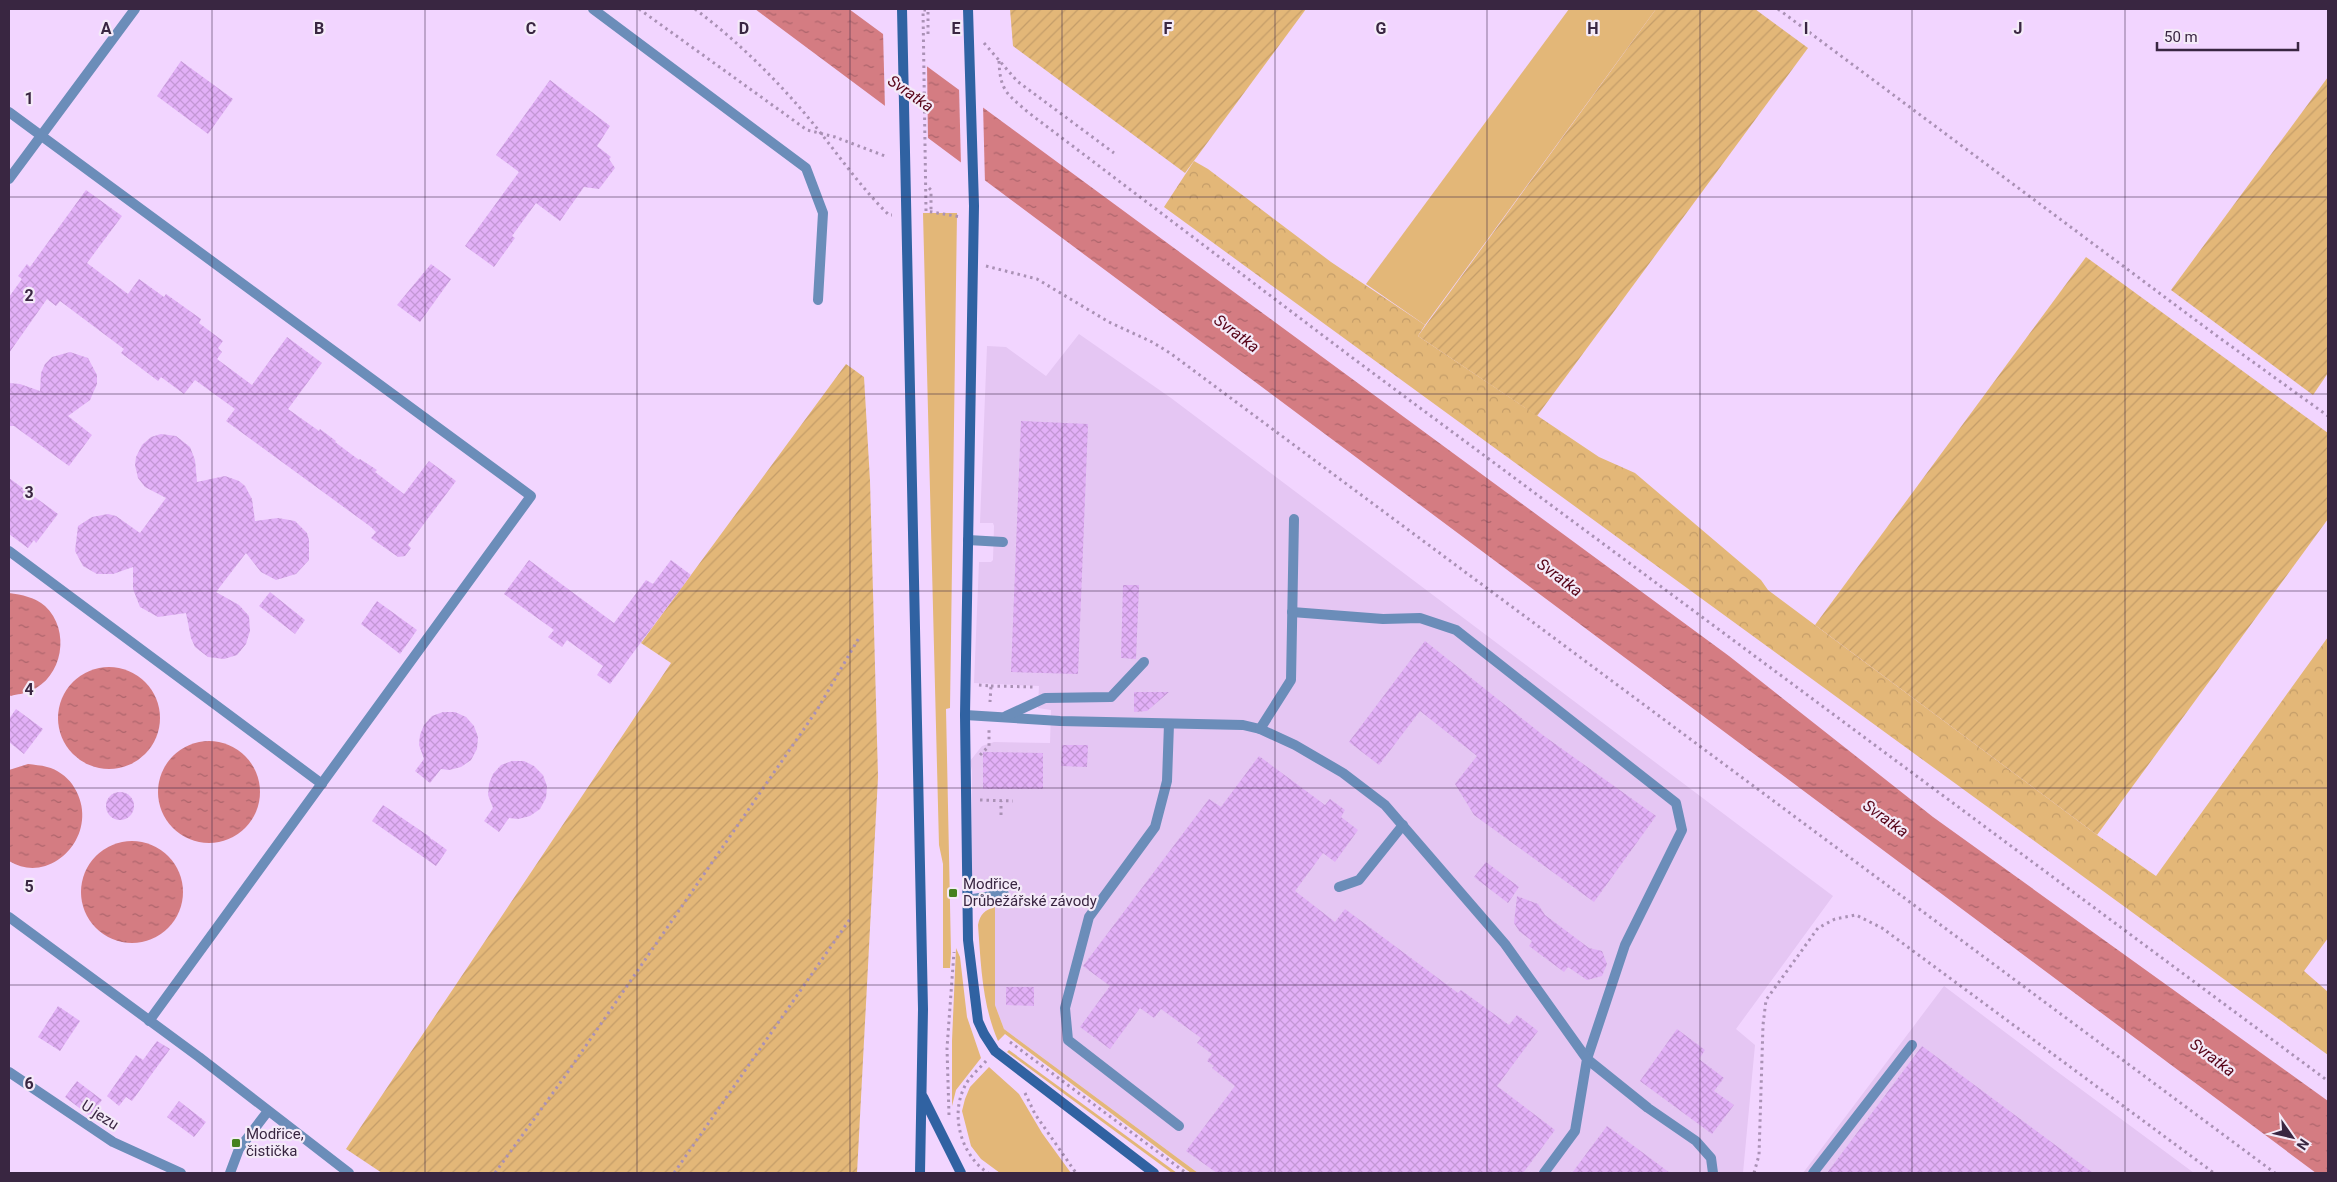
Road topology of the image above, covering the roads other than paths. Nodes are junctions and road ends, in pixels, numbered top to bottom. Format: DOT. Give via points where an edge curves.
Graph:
graph roads {
  1 [pos="135,9"];
  2 [pos="593,9"];
  3 [pos="902,9"];
  4 [pos="968,9"];
  5 [pos="9,112"];
  6 [pos="41,136"];
  7 [pos="9,179"];
  8 [pos="818,300"];
  9 [pos="1294,519"];
  10 [pos="968,540"];
  11 [pos="1003,542"];
  12 [pos="9,551"];
  13 [pos="1292,612"];
  14 [pos="1144,662"];
  15 [pos="965,715"];
  16 [pos="1003,717"];
  17 [pos="1169,724"];
  18 [pos="1260,729"];
  19 [pos="322,784"];
  20 [pos="1403,825"];
  21 [pos="1339,887"];
  22 [pos="1004,894"];
  23 [pos="967,900"];
  24 [pos="9,917"];
  25 [pos="150,1021"];
  26 [pos="1912,1044"];
  27 [pos="1587,1060"];
  28 [pos="9,1072"];
  29 [pos="922,1094"];
  30 [pos="268,1111"];
  31 [pos="1178,1126"];
  32 [pos="181,1173"];
  33 [pos="230,1173"];
  34 [pos="349,1173"];
  35 [pos="920,1173"];
  36 [pos="961,1173"];
  37 [pos="1154,1173"];
  38 [pos="1544,1173"];
  39 [pos="1713,1173"];
  40 [pos="1813,1173"];
  1 -- 6 [label="street"];
  2 -- 8 [label="street" via="806,168 823,214"];
  3 -- 29 [label="street" via="923,999"];
  4 -- 10 [label="street" via="974,206"];
  5 -- 6 [label="street"];
  6 -- 7 [label="street"];
  6 -- 19 [label="street" via="531,496"];
  9 -- 13 [label="street"];
  10 -- 11 [label="street"];
  10 -- 15 [label="street"];
  12 -- 19 [label="street"];
  13 -- 18 [label="street" via="1291,680"];
  13 -- 27 [label="street" via="1383,619 1420,618 1456,630 1676,803 1682,830 1625,945"];
  14 -- 16 [label="street" via="1110,698 1045,698"];
  15 -- 16 [label="street"];
  15 -- 23 [label="street"];
  16 -- 17 [label="street"];
  17 -- 18 [label="street" via="1243,725"];
  17 -- 31 [label="street" via="1167,781 1155,827 1089,916 1064,1008 1068,1040"];
  18 -- 20 [label="street" via="1295,744 1343,773 1385,805"];
  19 -- 25 [label="street"];
  20 -- 21 [label="street" via="1359,880"];
  20 -- 27 [label="street" via="1505,944"];
  22 -- 23 [label="street"];
  23 -- 37 [label="street" via="968,940 978,1021 995,1052"];
  24 -- 25 [label="street"];
  25 -- 30 [label="street"];
  26 -- 40 [label="street"];
  27 -- 38 [label="street" via="1575,1131"];
  27 -- 39 [label="street" via="1648,1108 1696,1140 1711,1158"];
  28 -- 32 [label="street, U jezu" via="113,1142"];
  29 -- 35 [label="street"];
  29 -- 36 [label="street"];
  30 -- 33 [label="street" via="240,1149"];
  30 -- 34 [label="street"];
}
